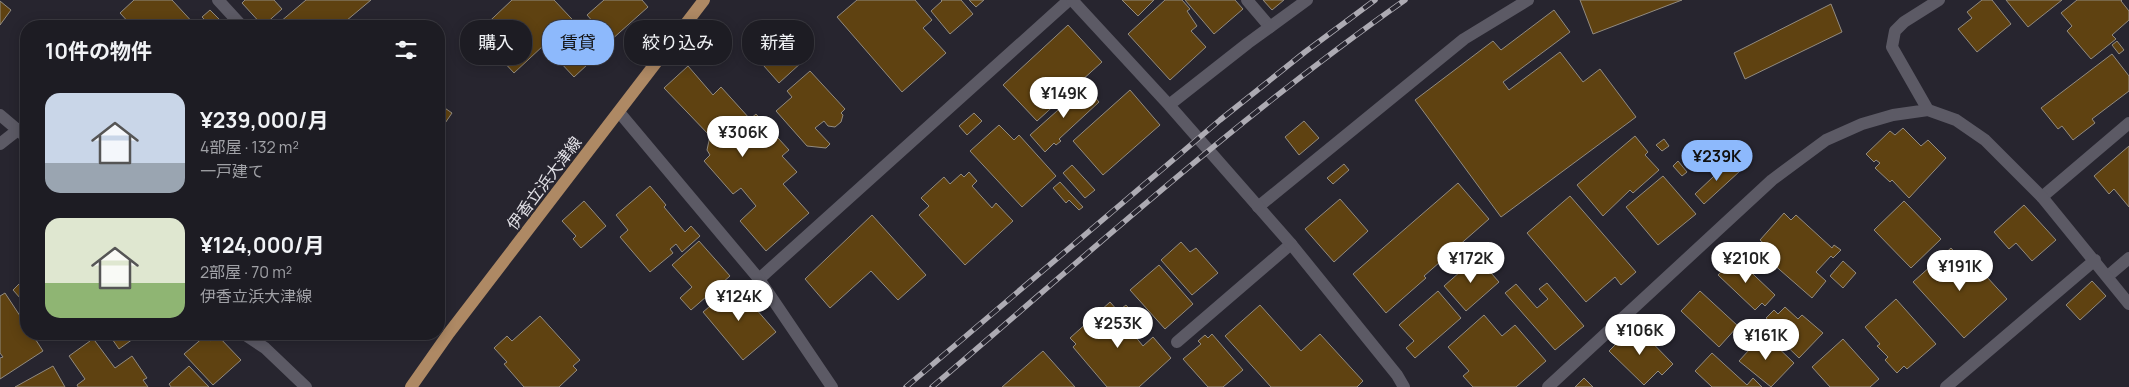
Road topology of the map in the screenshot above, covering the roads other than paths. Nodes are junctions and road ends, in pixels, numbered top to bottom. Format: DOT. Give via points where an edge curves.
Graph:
graph roads {
  1 [pos="218,0"];
  2 [pos="704,0"];
  3 [pos="1070,0"];
  4 [pos="1247,0"];
  5 [pos="1307,0"];
  6 [pos="1528,0"];
  7 [pos="1938,0"];
  8 [pos="236,20"];
  9 [pos="1270,27"];
  10 [pos="1169,105"];
  11 [pos="1928,110"];
  12 [pos="618,112"];
  13 [pos="0,115"];
  14 [pos="2129,123"];
  15 [pos="20,131"];
  16 [pos="20,134"];
  17 [pos="0,144"];
  18 [pos="2042,197"];
  19 [pos="1258,207"];
  20 [pos="1291,244"];
  21 [pos="2129,258"];
  22 [pos="2095,260"];
  23 [pos="2108,276"];
  24 [pos="759,279"];
  25 [pos="2129,304"];
  26 [pos="445,339"];
  27 [pos="253,340"];
  28 [pos="444,340"];
  29 [pos="1177,342"];
  30 [pos="306,387"];
  31 [pos="411,387"];
  32 [pos="832,387"];
  33 [pos="1404,387"];
  34 [pos="1548,387"];
  35 [pos="1946,387"];
  1 -- 8 [label="street"];
  2 -- 12 [label="main road, 伊香立浜大津線"];
  3 -- 10 [label="street"];
  3 -- 24 [label="street"];
  4 -- 9 [label="street"];
  5 -- 9 [label="street"];
  6 -- 19 [label="street" via="1464,39"];
  7 -- 11 [label="street" via="1895,31 1892,47"];
  9 -- 10 [label="street"];
  10 -- 19 [label="street"];
  11 -- 18 [label="street" via="1956,120 1985,140"];
  11 -- 34 [label="street" via="1862,124 1826,140 1772,180"];
  12 -- 24 [label="street"];
  12 -- 26 [label="main road, 伊香立浜大津線"];
  13 -- 15 [label="street"];
  14 -- 18 [label="street"];
  16 -- 17 [label="street"];
  18 -- 22 [label="street"];
  19 -- 20 [label="street"];
  20 -- 29 [label="street"];
  20 -- 33 [label="street"];
  21 -- 23 [label="street"];
  22 -- 23 [label="street"];
  22 -- 35 [label="street"];
  23 -- 25 [label="street"];
  24 -- 32 [label="street"];
  27 -- 30 [label="street"];
  28 -- 31 [label="main road, 伊香立浜大津線"];
}
